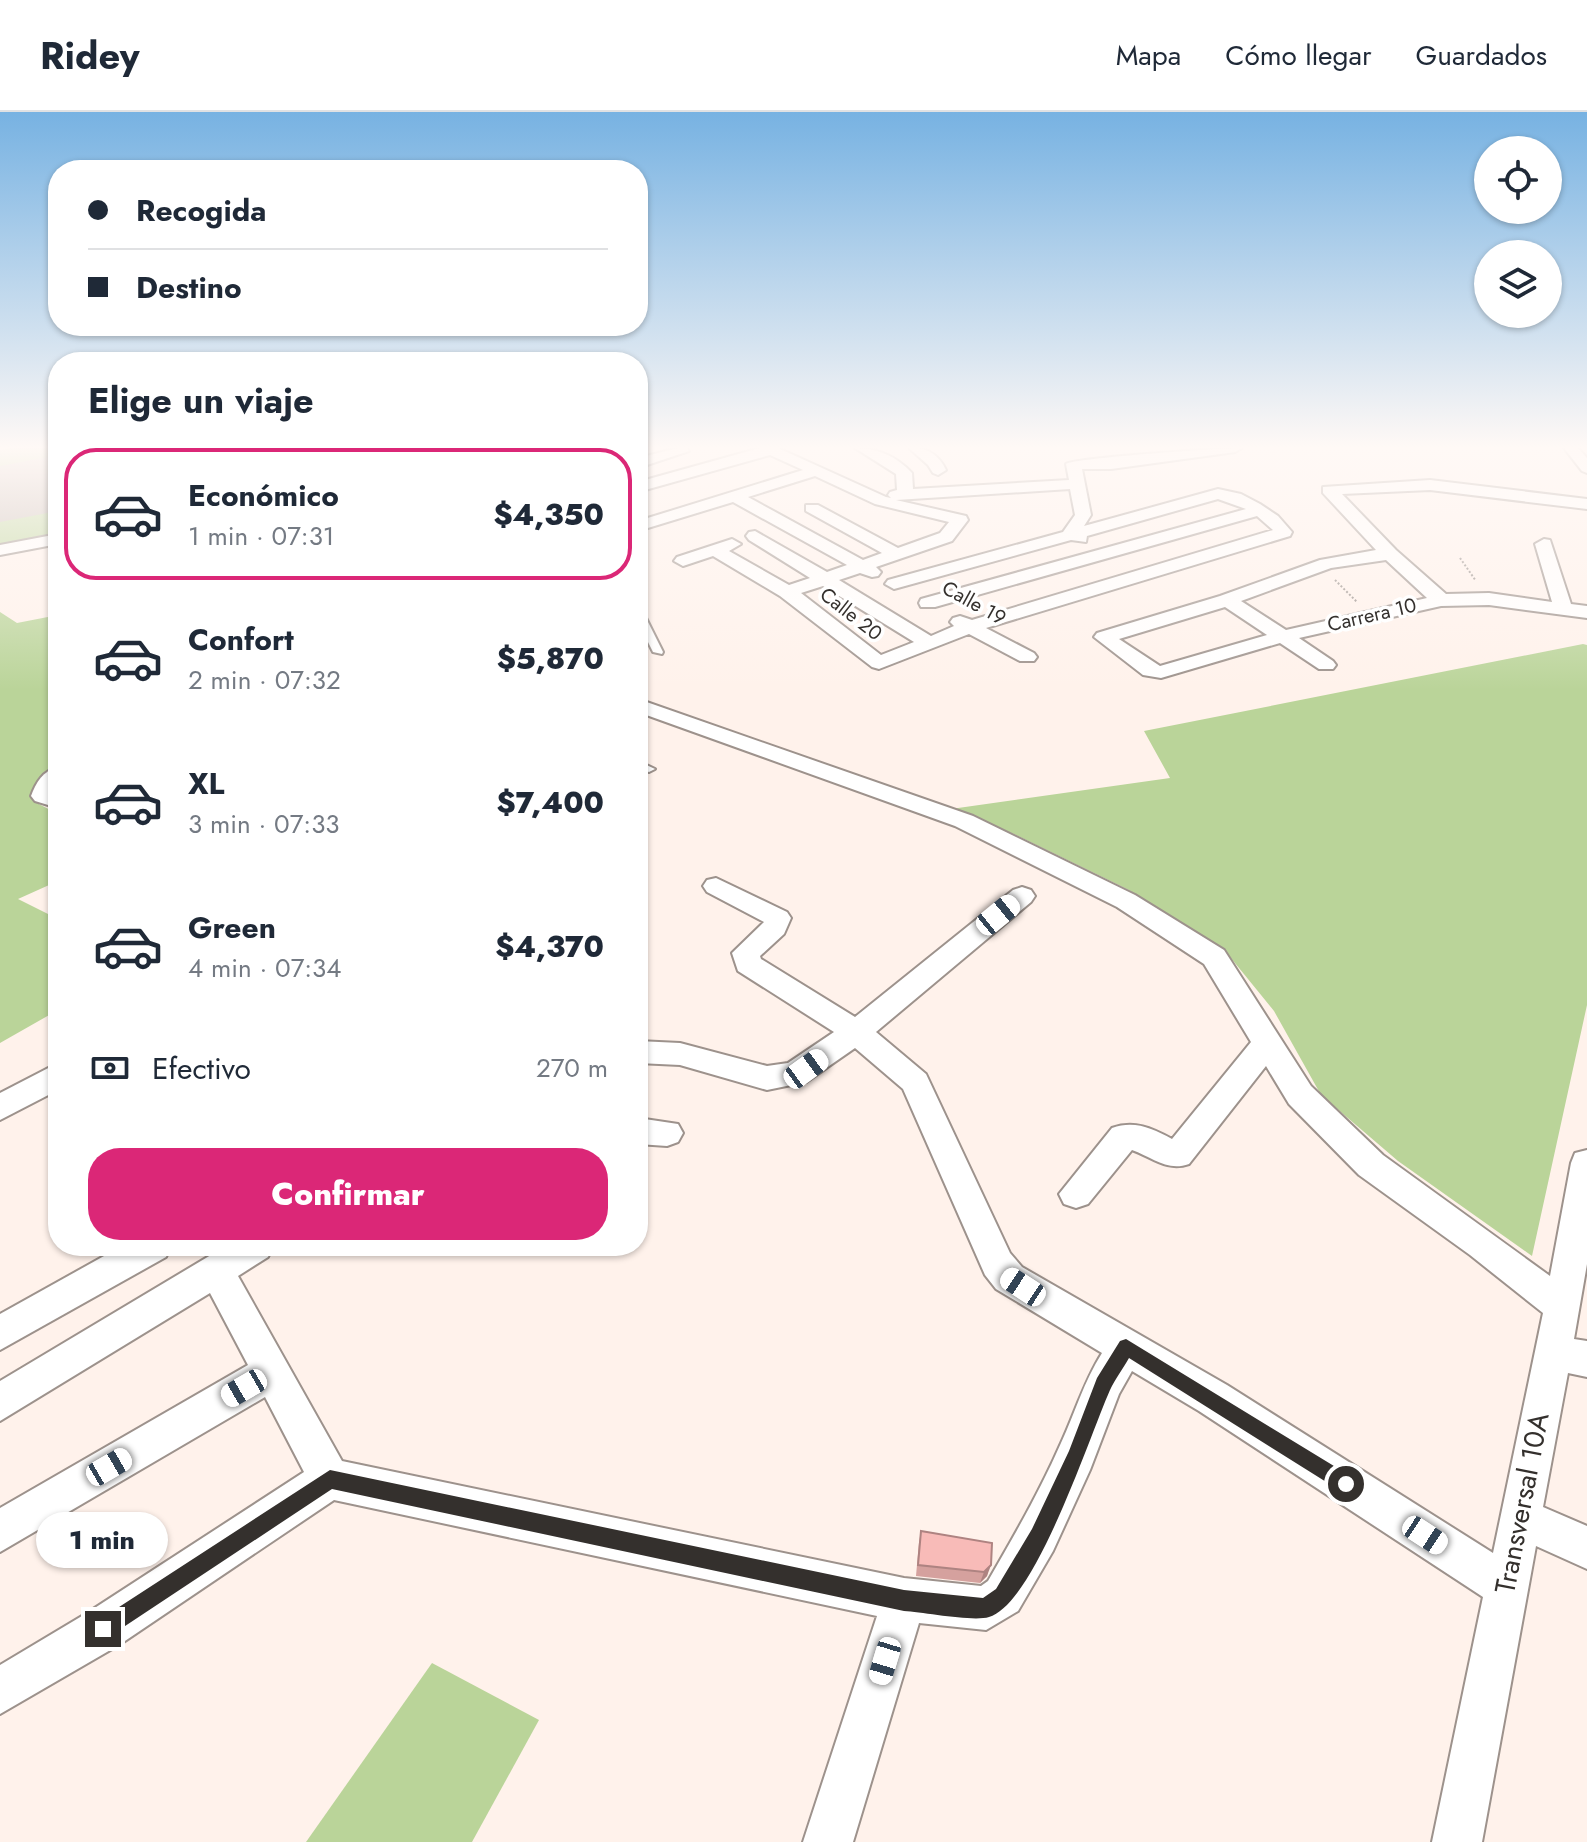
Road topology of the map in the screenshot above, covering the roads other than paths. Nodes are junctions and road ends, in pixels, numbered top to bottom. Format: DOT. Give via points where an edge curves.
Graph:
graph roads {
  1 [pos="768,529"];
  2 [pos="792,529"];
  3 [pos="850,529"];
  4 [pos="953,529"];
  5 [pos="1074,529"];
  6 [pos="1087,529"];
  7 [pos="1193,529"];
  8 [pos="1283,529"];
  9 [pos="1365,529"];
  10 [pos="1071,533"];
  11 [pos="755,536"];
  12 [pos="48,541"];
  13 [pos="1544,544"];
  14 [pos="0,550"];
  15 [pos="715,550"];
  16 [pos="1104,553"];
  17 [pos="1390,554"];
  18 [pos="898,555"];
  19 [pos="683,561"];
  20 [pos="863,567"];
  21 [pos="1143,574"];
  22 [pos="824,580"];
  23 [pos="894,584"];
  24 [pos="787,592"];
  25 [pos="1227,600"];
  26 [pos="1441,600"];
  27 [pos="928,603"];
  28 [pos="1563,608"];
  29 [pos="1587,612"];
  30 [pos="970,627"];
  31 [pos="648,632"];
  32 [pos="1284,636"];
  33 [pos="929,643"];
  34 [pos="658,652"];
  35 [pos="1027,657"];
  36 [pos="1326,665"];
  37 [pos="648,709"];
  38 [pos="716,886"];
  39 [pos="1022,896"];
  40 [pos="856,1032"];
  41 [pos="1268,1042"];
  42 [pos="648,1052"];
  43 [pos="48,1081"];
  44 [pos="0,1108"];
  45 [pos="1587,1163"];
  46 [pos="1076,1194"];
  47 [pos="136,1256"];
  48 [pos="218,1262"];
  49 [pos="1562,1307"];
  50 [pos="0,1333"];
  51 [pos="1126,1347"];
  52 [pos="1570,1355"];
  53 [pos="272,1372"];
  54 [pos="0,1402"];
  55 [pos="330,1479"];
  56 [pos="1519,1517"];
  57 [pos="0,1531"];
  58 [pos="1587,1548"];
  59 [pos="1505,1586"];
  60 [pos="904,1600"];
  61 [pos="0,1691"];
  62 [pos="828,1842"];
  63 [pos="1457,1842"];
  1 -- 11 [label="street"];
  2 -- 20 [label="street, Calle 19"];
  3 -- 18 [label="street"];
  4 -- 18 [label="street" via="946,537"];
  5 -- 10 [label="street"];
  6 -- 10 [label="street"];
  7 -- 16 [label="street"];
  8 -- 21 [label="street" via="1280,535"];
  9 -- 17 [label="street"];
  10 -- 16 [label="street"];
  10 -- 23 [label="street"];
  11 -- 15 [label="street"];
  11 -- 22 [label="street"];
  12 -- 14 [label="street"];
  13 -- 28 [label="street"];
  15 -- 19 [label="street"];
  15 -- 24 [label="street, Calle 20"];
  16 -- 21 [label="street"];
  16 -- 27 [label="street"];
  17 -- 25 [label="street" via="1355,555"];
  17 -- 26 [label="street"];
  18 -- 20 [label="street"];
  20 -- 22 [label="street"];
  20 -- 23 [label="street, Calle 19"];
  21 -- 30 [label="street"];
  22 -- 24 [label="street"];
  22 -- 33 [label="street"];
  23 -- 27 [label="street, Calle 19"];
  24 -- 33 [label="street, Calle 20" via="879,663"];
  25 -- 32 [label="street"];
  25 -- 32 [label="street, Carrera 10" via="1104,637 1150,671 1161,672"];
  26 -- 28 [label="street, Carrera 10" via="1489,599"];
  26 -- 32 [label="street, Carrera 10"];
  27 -- 30 [label="street, Calle 19"];
  28 -- 29 [label="street, Carrera 10"];
  30 -- 33 [label="street"];
  30 -- 35 [label="street, Calle 19"];
  31 -- 34 [label="lane"];
  32 -- 36 [label="street"];
  37 -- 41 [label="street" via="964,821 1126,901 1214,957"];
  38 -- 40 [label="street" via="778,918 775,928 746,953 748,964"];
  39 -- 40 [label="street"];
  40 -- 42 [label="street" via="806,1069 782,1077 767,1078 680,1054"];
  40 -- 51 [label="street" via="915,1082 997,1264 1009,1278"];
  41 -- 46 [label="street" via="1178,1155 1141,1137 1123,1137"];
  41 -- 49 [label="street" via="1300,1095 1371,1165"];
  43 -- 44 [label="street"];
  45 -- 49 [label="street, Transversal 10A"];
  47 -- 50 [label="street"];
  48 -- 53 [label="street"];
  48 -- 54 [label="street"];
  49 -- 52 [label="street, Transversal 10A"];
  51 -- 59 [label="street"];
  51 -- 60 [label="street" via="1104,1384 1038,1536 1003,1596 986,1608"];
  52 -- 56 [label="street, Transversal 10A"];
  53 -- 55 [label="street"];
  53 -- 57 [label="street"];
  55 -- 60 [label="street"];
  55 -- 61 [label="street"];
  56 -- 58 [label="street"];
  56 -- 59 [label="street, Transversal 10A"];
  59 -- 63 [label="street, Transversal 10A"];
  60 -- 62 [label="street"];
}
